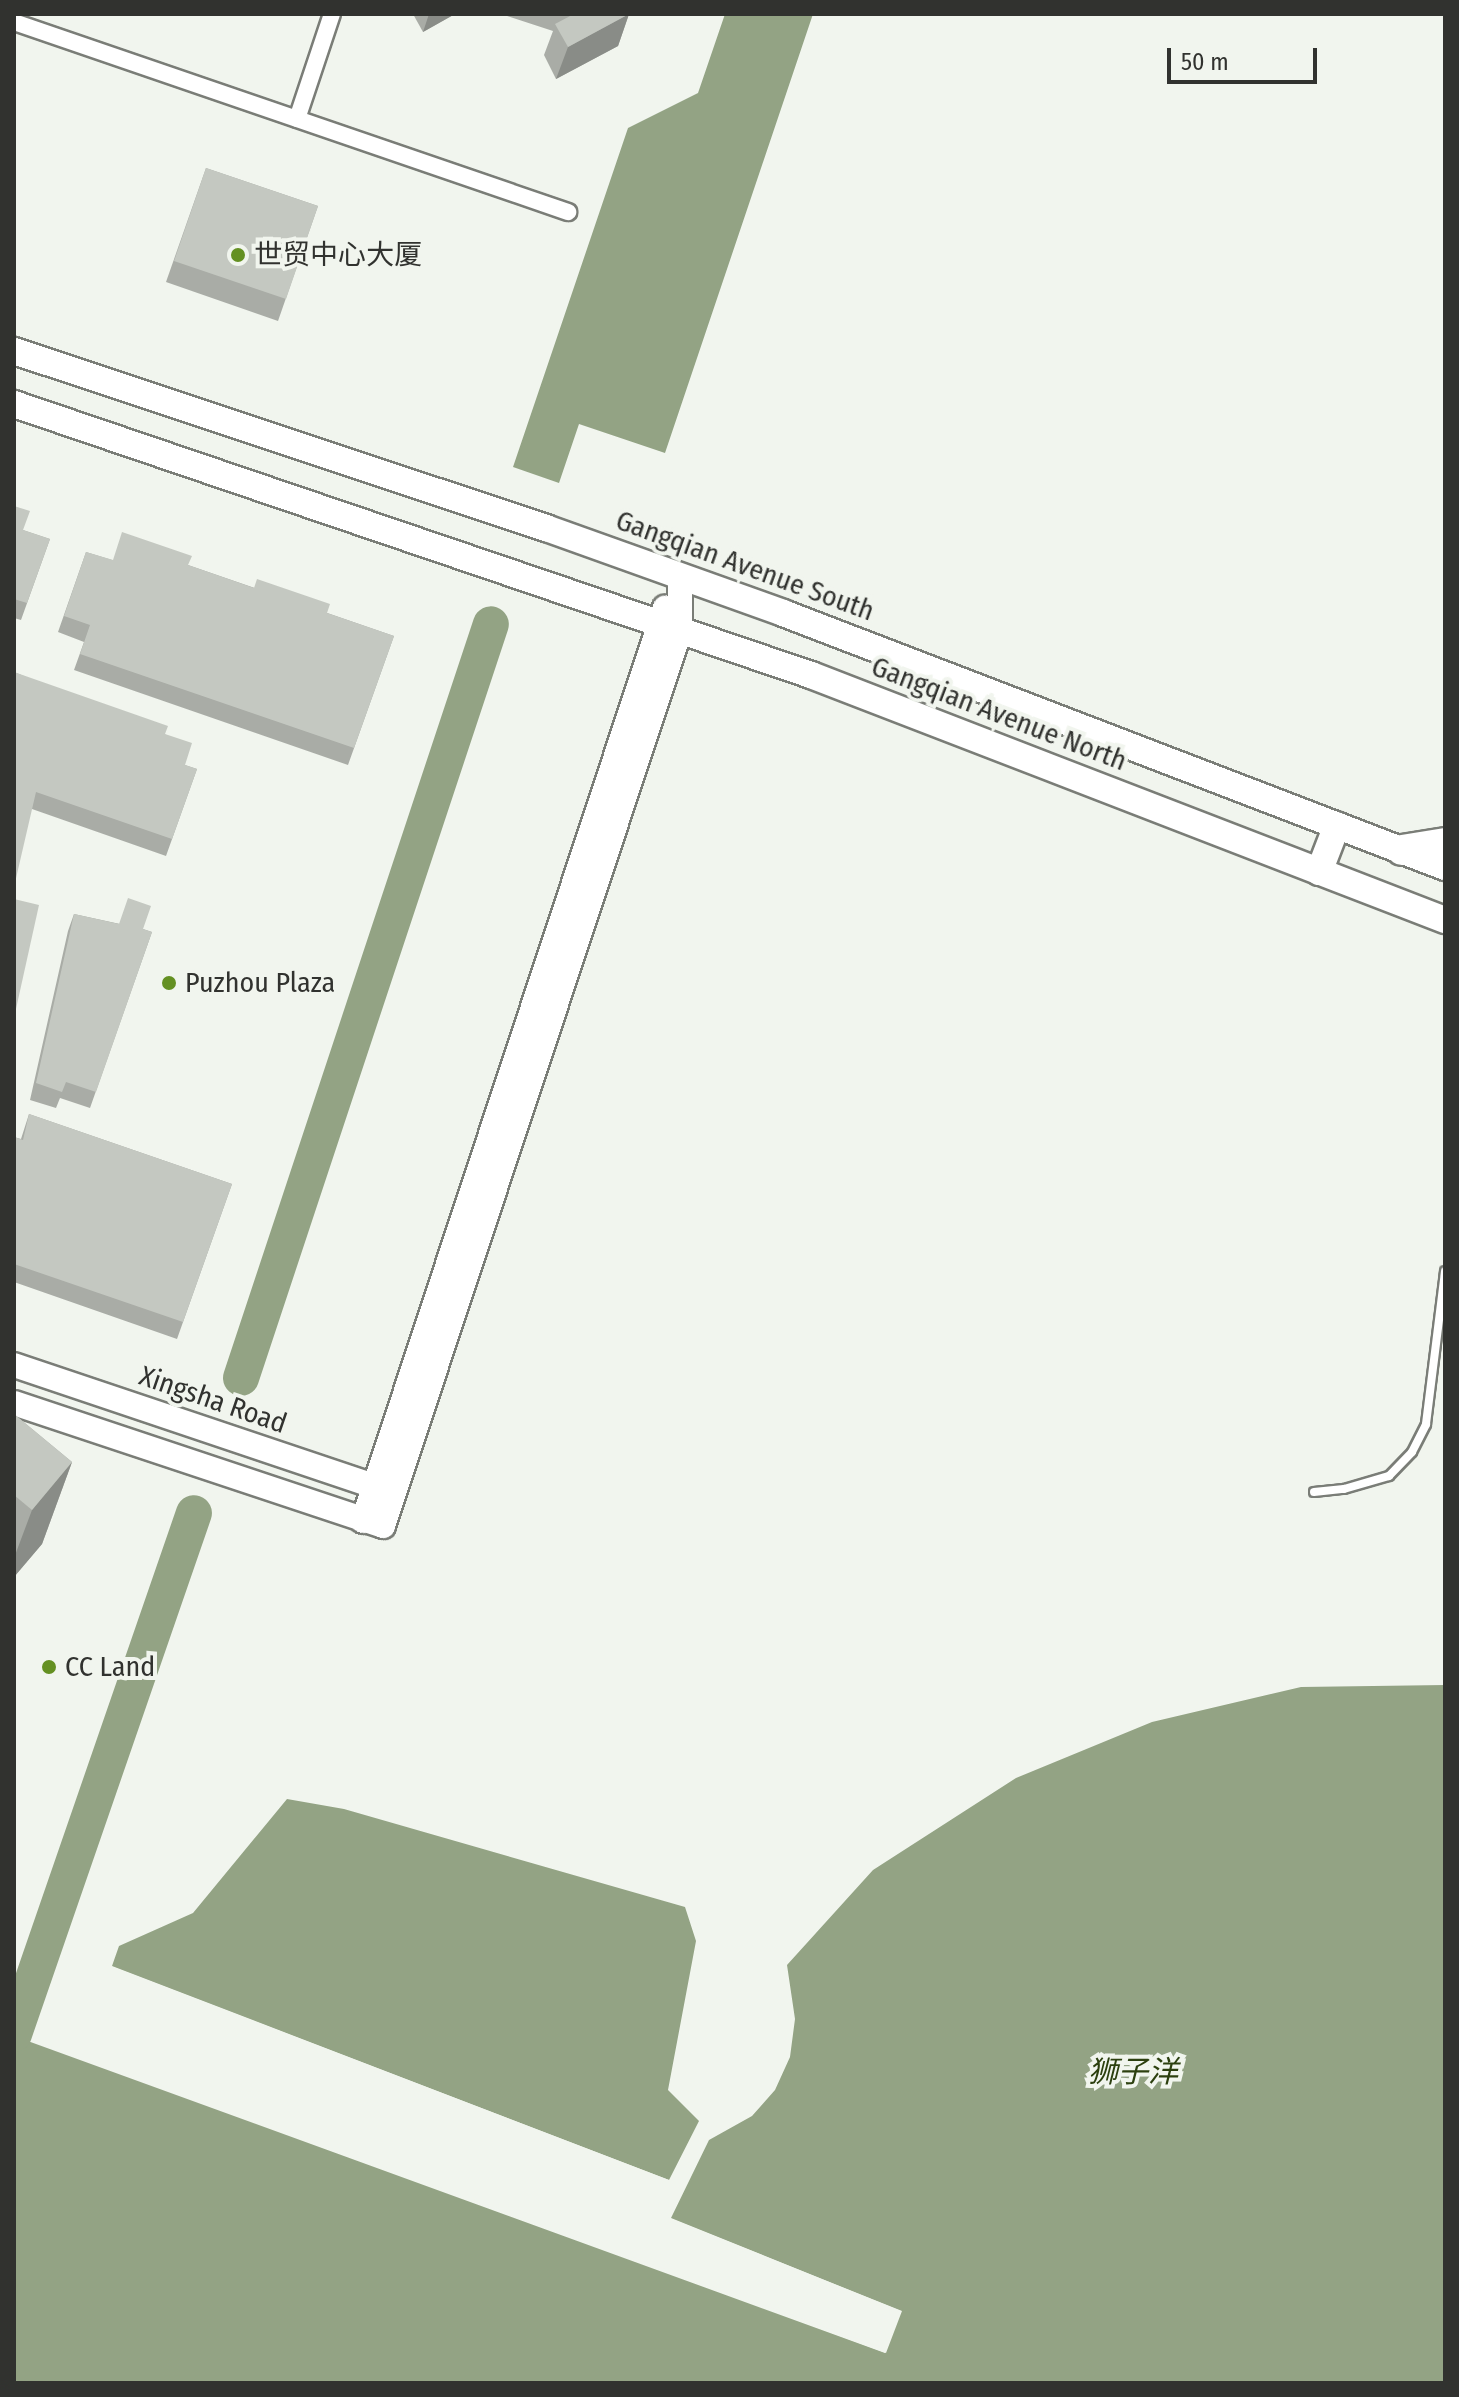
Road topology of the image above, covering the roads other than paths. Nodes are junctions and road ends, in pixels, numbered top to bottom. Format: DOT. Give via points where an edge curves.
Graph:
graph roads {
  1 [pos="332,14"];
  2 [pos="14,22"];
  3 [pos="297,119"];
  4 [pos="568,212"];
  5 [pos="14,351"];
  6 [pos="14,404"];
  7 [pos="680,577"];
  8 [pos="669,626"];
  9 [pos="1337,825"];
  10 [pos="1445,843"];
  11 [pos="1402,850"];
  12 [pos="1445,867"];
  13 [pos="1319,872"];
  14 [pos="1445,920"];
  15 [pos="1445,1271"];
  16 [pos="14,1365"];
  17 [pos="14,1403"];
  18 [pos="384,1490"];
  19 [pos="1314,1492"];
  1 -- 3 [label="street"];
  2 -- 3 [label="street"];
  3 -- 4 [label="street"];
  5 -- 7 [label="main road, Gangqian Avenue South"];
  6 -- 8 [label="main road, Gangqian Avenue North"];
  7 -- 8 [label="street"];
  7 -- 9 [label="main road, Gangqian Avenue South" via="838,632"];
  8 -- 13 [label="main road, Gangqian Avenue North" via="811,675"];
  8 -- 18 [label="street"];
  9 -- 11 [label="main road, Gangqian Avenue South"];
  9 -- 13 [label="main road"];
  10 -- 11 [label="highway"];
  11 -- 12 [label="main road, Gangqian Avenue South"];
  13 -- 14 [label="main road, Gangqian Avenue North"];
  15 -- 19 [label="lane" via="1426,1424 1412,1452 1389,1476"];
  16 -- 18 [label="street, Xingsha Road"];
  17 -- 18 [label="street" via="373,1523"];
}
